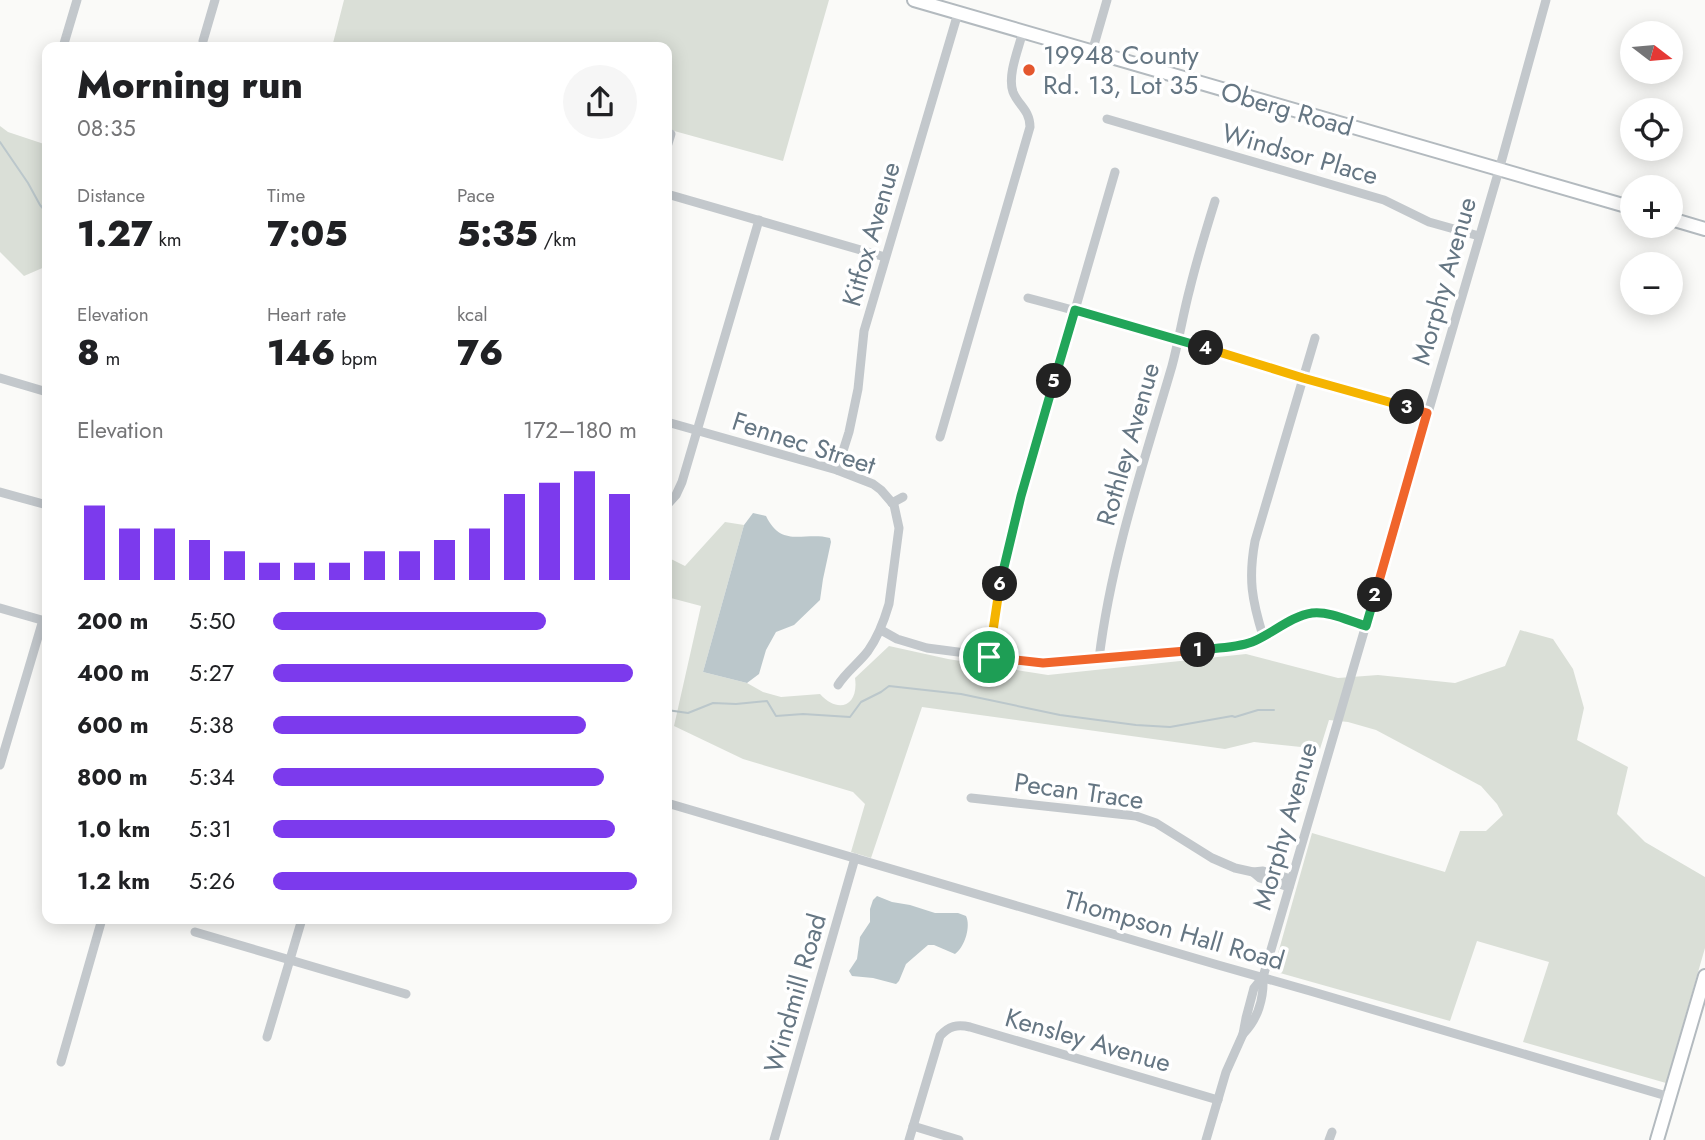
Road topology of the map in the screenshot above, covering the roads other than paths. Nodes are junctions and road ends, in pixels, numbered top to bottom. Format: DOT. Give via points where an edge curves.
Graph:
graph roads {
  1 [pos="77,0"];
  2 [pos="215,0"];
  3 [pos="914,0"];
  4 [pos="1107,0"];
  5 [pos="1546,0"];
  6 [pos="958,13"];
  7 [pos="1023,31"];
  8 [pos="204,41"];
  9 [pos="64,42"];
  10 [pos="1093,52"];
  11 [pos="1107,119"];
  12 [pos="1499,170"];
  13 [pos="1115,172"];
  14 [pos="672,195"];
  15 [pos="1215,201"];
  16 [pos="1620,204"];
  17 [pos="759,220"];
  18 [pos="1683,223"];
  19 [pos="1705,229"];
  20 [pos="1479,236"];
  21 [pos="886,257"];
  22 [pos="1028,298"];
  23 [pos="1075,310"];
  24 [pos="1315,338"];
  25 [pos="1179,340"];
  26 [pos="0,378"];
  27 [pos="1303,378"];
  28 [pos="42,391"];
  29 [pos="1427,413"];
  30 [pos="672,424"];
  31 [pos="697,431"];
  32 [pos="940,438"];
  33 [pos="837,470"];
  34 [pos="0,492"];
  35 [pos="903,497"];
  36 [pos="672,499"];
  37 [pos="892,503"];
  38 [pos="42,504"];
  39 [pos="0,608"];
  40 [pos="42,620"];
  41 [pos="1366,626"];
  42 [pos="42,631"];
  43 [pos="881,631"];
  44 [pos="1263,636"];
  45 [pos="989,657"];
  46 [pos="1099,659"];
  47 [pos="838,685"];
  48 [pos="0,765"];
  49 [pos="971,798"];
  50 [pos="672,804"];
  51 [pos="855,858"];
  52 [pos="1290,883"];
  53 [pos="101,924"];
  54 [pos="301,924"];
  55 [pos="195,932"];
  56 [pos="290,960"];
  57 [pos="1705,976"];
  58 [pos="1263,977"];
  59 [pos="405,994"];
  60 [pos="267,1037"];
  61 [pos="61,1062"];
  62 [pos="1670,1097"];
  63 [pos="1218,1100"];
  64 [pos="913,1126"];
  65 [pos="774,1140"];
  66 [pos="909,1140"];
  67 [pos="959,1140"];
  68 [pos="1206,1140"];
  69 [pos="1657,1140"];
  1 -- 9 [label="street"];
  2 -- 8 [label="street"];
  3 -- 6 [label="street, Oberg Road"];
  4 -- 10 [label="street"];
  5 -- 12 [label="street, Morphy Avenue"];
  6 -- 7 [label="street, Oberg Road"];
  6 -- 21 [label="street, Kitfox Avenue"];
  7 -- 10 [label="street, Oberg Road"];
  7 -- 32 [label="street" via="1011,78 1013,93 1030,127"];
  10 -- 12 [label="street, Oberg Road"];
  11 -- 20 [label="street, Windsor Place" via="1384,200 1429,222"];
  12 -- 16 [label="street, Oberg Road"];
  12 -- 20 [label="street, Morphy Avenue"];
  13 -- 23 [label="street"];
  14 -- 17 [label="street"];
  15 -- 25 [label="street, Rothley Avenue"];
  17 -- 21 [label="street"];
  17 -- 31 [label="street"];
  18 -- 19 [label="street"];
  20 -- 29 [label="street, Morphy Avenue"];
  21 -- 33 [label="street, Kitfox Avenue" via="864,331 858,388"];
  22 -- 23 [label="street"];
  23 -- 25 [label="street"];
  23 -- 45 [label="street" via="1017,510"];
  24 -- 27 [label="street"];
  25 -- 27 [label="street"];
  25 -- 46 [label="street, Rothley Avenue" via="1125,528"];
  26 -- 28 [label="street"];
  27 -- 29 [label="street"];
  27 -- 44 [label="street" via="1251,564 1251,588"];
  29 -- 41 [label="street, Morphy Avenue"];
  30 -- 31 [label="street, Fennec Street"];
  31 -- 33 [label="street, Fennec Street"];
  31 -- 36 [label="street" via="680,489"];
  33 -- 37 [label="street, Fennec Street" via="873,484"];
  34 -- 38 [label="street"];
  35 -- 37 [label="street"];
  37 -- 43 [label="street, Fennec Street" via="898,544"];
  39 -- 40 [label="street"];
  41 -- 44 [label="street" via="1312,613"];
  41 -- 52 [label="street, Morphy Avenue"];
  42 -- 48 [label="street"];
  43 -- 45 [label="street" via="927,649"];
  43 -- 47 [label="street, Fennec Street"];
  44 -- 46 [label="street" via="1242,645"];
  45 -- 46 [label="street" via="1043,663"];
  49 -- 52 [label="street, Pecan Trace" via="1136,816 1156,823 1212,858"];
  50 -- 51 [label="street, Thompson Hall Road"];
  51 -- 58 [label="street, Thompson Hall Road"];
  51 -- 65 [label="street, Windmill Road"];
  52 -- 58 [label="street, Morphy Avenue"];
  53 -- 61 [label="street"];
  54 -- 56 [label="street"];
  55 -- 56 [label="street"];
  56 -- 59 [label="street"];
  56 -- 60 [label="street"];
  57 -- 62 [label="street"];
  58 -- 62 [label="street, Thompson Hall Road"];
  58 -- 63 [label="street, Morphy Avenue" via="1254,989 1244,1034"];
  62 -- 69 [label="street"];
  63 -- 64 [label="street, Kensley Avenue" via="957,1026 940,1036"];
  63 -- 68 [label="street, Morphy Avenue"];
  64 -- 66 [label="street"];
  64 -- 67 [label="street"];
}
